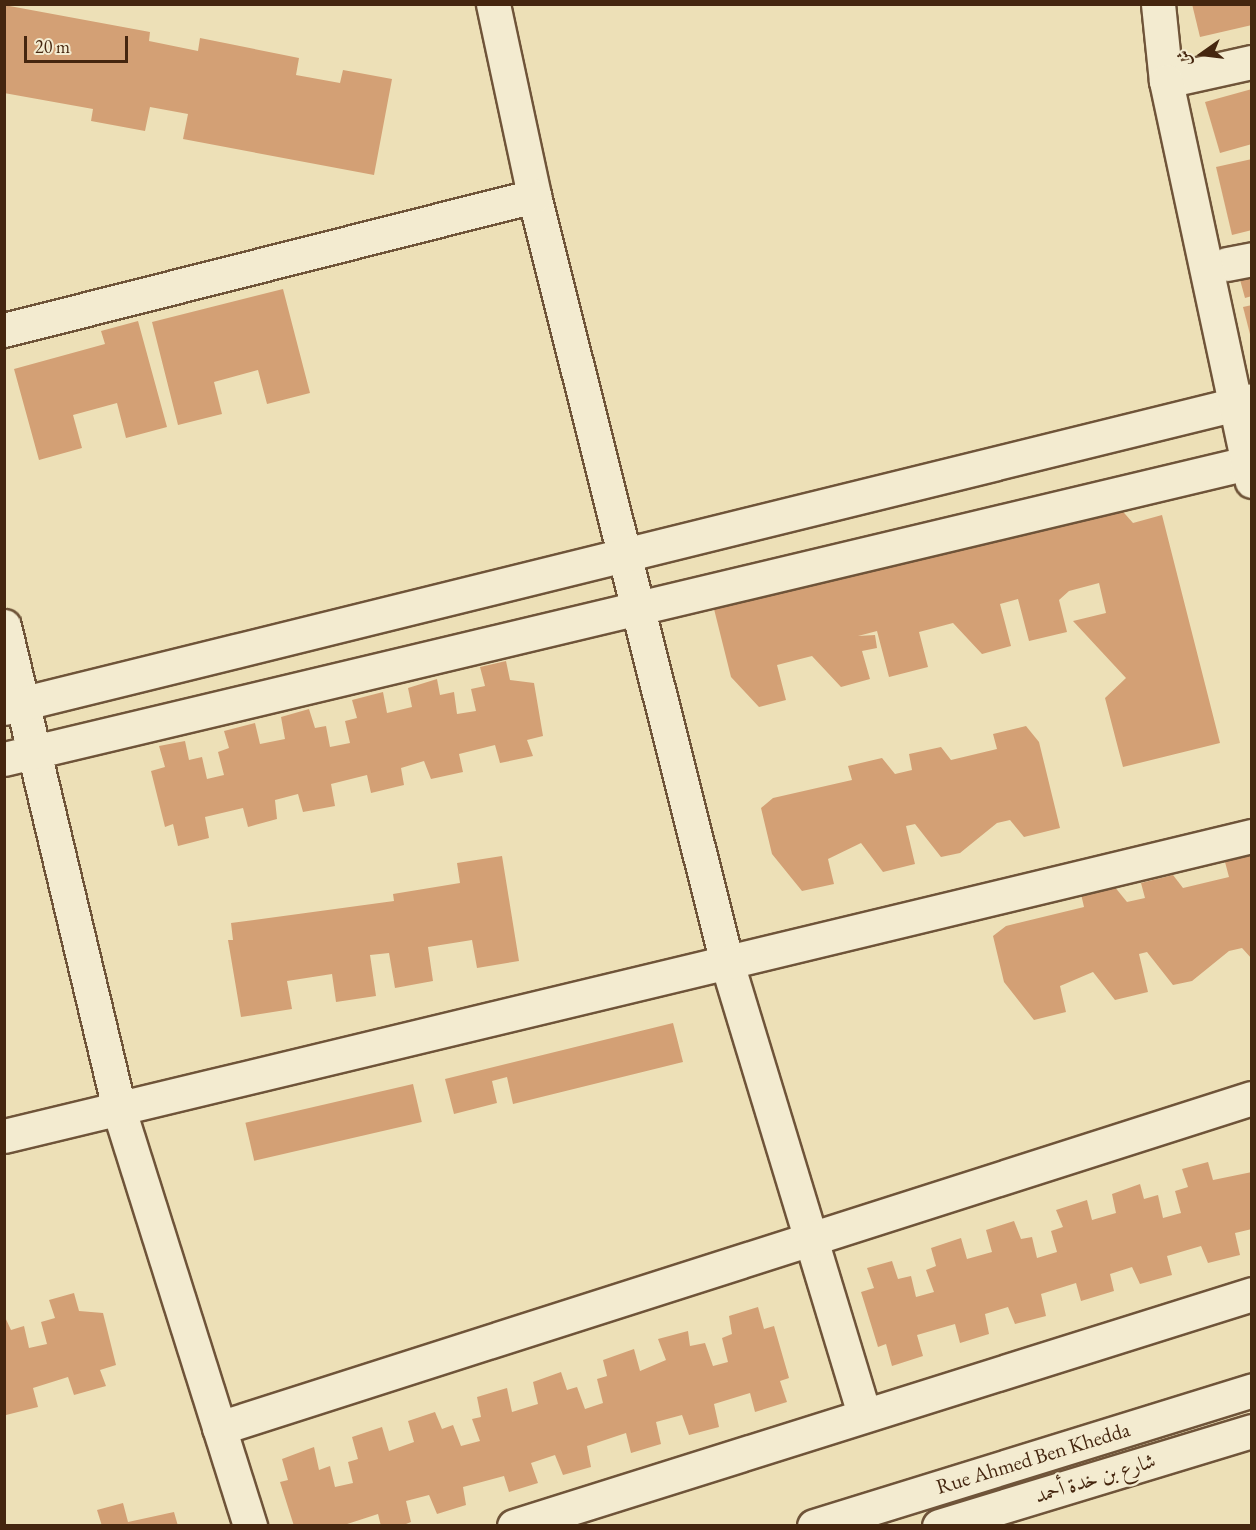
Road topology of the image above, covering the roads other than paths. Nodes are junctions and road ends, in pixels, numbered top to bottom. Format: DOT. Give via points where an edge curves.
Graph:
graph roads {
  1 [pos="493,4"];
  2 [pos="1159,4"];
  3 [pos="1251,62"];
  4 [pos="1175,79"];
  5 [pos="534,196"];
  6 [pos="1231,280"];
  7 [pos="4,330"];
  8 [pos="1251,372"];
  9 [pos="1243,402"];
  10 [pos="1250,468"];
  11 [pos="624,556"];
  12 [pos="637,608"];
  13 [pos="4,626"];
  14 [pos="14,706"];
  15 [pos="20,755"];
  16 [pos="1251,836"];
  17 [pos="727,963"];
  18 [pos="1251,1098"];
  19 [pos="119,1110"];
  20 [pos="4,1136"];
  21 [pos="811,1239"];
  22 [pos="1251,1294"];
  23 [pos="1251,1390"];
  24 [pos="864,1416"];
  25 [pos="219,1428"];
  26 [pos="1251,1431"];
  27 [pos="250,1526"];
  28 [pos="514,1526"];
  29 [pos="814,1526"];
  30 [pos="939,1526"];
  1 -- 5 [label="street"];
  2 -- 4 [label="street"];
  3 -- 4 [label="street"];
  4 -- 6 [label="street"];
  5 -- 7 [label="street"];
  5 -- 11 [label="street"];
  6 -- 8 [label="street"];
  6 -- 9 [label="street"];
  9 -- 10 [label="street"];
  9 -- 11 [label="street"];
  10 -- 12 [label="street"];
  11 -- 12 [label="street"];
  11 -- 14 [label="street"];
  12 -- 15 [label="street"];
  12 -- 17 [label="street"];
  13 -- 14 [label="street"];
  14 -- 15 [label="street"];
  15 -- 19 [label="street"];
  16 -- 17 [label="street"];
  17 -- 19 [label="street"];
  17 -- 21 [label="street"];
  18 -- 21 [label="street"];
  19 -- 20 [label="street"];
  19 -- 25 [label="street"];
  21 -- 24 [label="street"];
  21 -- 25 [label="street"];
  22 -- 24 [label="street"];
  23 -- 29 [label="street, Rue Ahmed Ben Khedda"];
  24 -- 28 [label="street"];
  25 -- 27 [label="street"];
  26 -- 30 [label="street, شارع بن خدة أحمد"];
}
